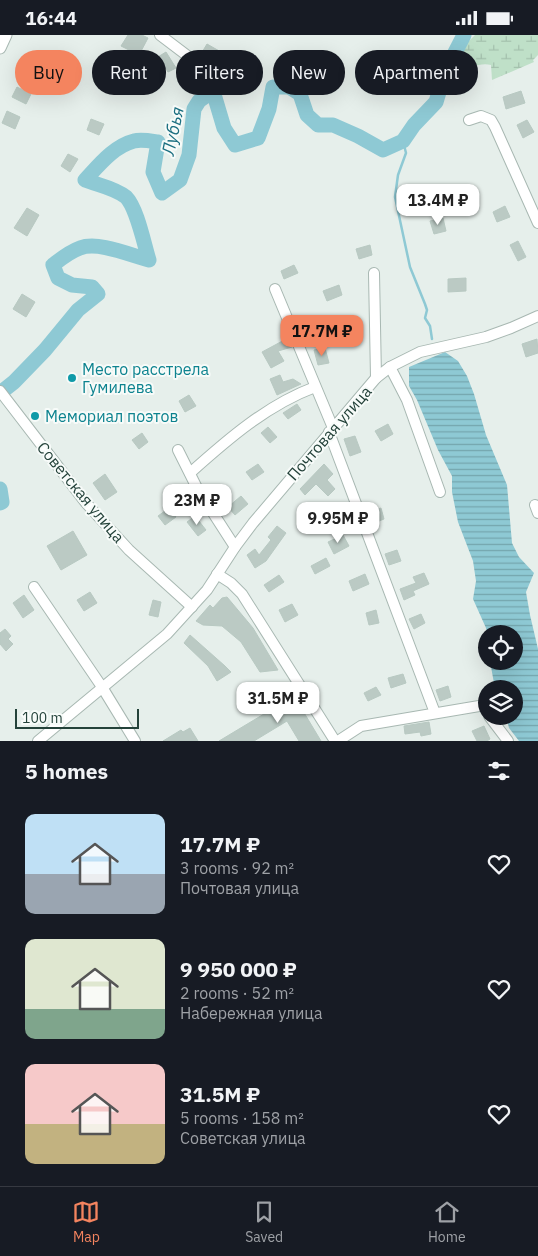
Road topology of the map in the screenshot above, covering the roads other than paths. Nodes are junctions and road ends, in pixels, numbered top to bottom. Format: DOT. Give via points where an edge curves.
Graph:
graph roads {
  1 [pos="6,35"];
  2 [pos="160,35"];
  3 [pos="0,48"];
  4 [pos="180,50"];
  5 [pos="469,120"];
  6 [pos="538,223"];
  7 [pos="374,273"];
  8 [pos="275,289"];
  9 [pos="538,316"];
  10 [pos="390,367"];
  11 [pos="376,378"];
  12 [pos="315,387"];
  13 [pos="0,391"];
  14 [pos="331,430"];
  15 [pos="178,450"];
  16 [pos="190,473"];
  17 [pos="440,493"];
  18 [pos="235,547"];
  19 [pos="217,574"];
  20 [pos="34,587"];
  21 [pos="192,607"];
  22 [pos="102,687"];
  23 [pos="478,706"];
  24 [pos="436,713"];
  25 [pos="496,725"];
  26 [pos="38,741"];
  27 [pos="135,741"];
  28 [pos="336,741"];
  29 [pos="508,741"];
  1 -- 3 [label="street"];
  2 -- 4 [label="street"];
  5 -- 6 [label="street" via="480,116 491,120"];
  7 -- 11 [label="street"];
  8 -- 12 [label="street"];
  9 -- 10 [label="street, Почтовая улица" via="486,337 420,352"];
  10 -- 11 [label="street, Почтовая улица"];
  10 -- 17 [label="street" via="407,400"];
  11 -- 14 [label="street, Почтовая улица"];
  12 -- 14 [label="street"];
  12 -- 16 [label="street" via="272,408"];
  13 -- 21 [label="street, Советская улица" via="109,529"];
  14 -- 18 [label="street, Почтовая улица"];
  14 -- 24 [label="street"];
  15 -- 16 [label="street"];
  16 -- 18 [label="street"];
  18 -- 19 [label="street, Почтовая улица"];
  19 -- 21 [label="street, Почтовая улица"];
  19 -- 28 [label="street" via="242,595"];
  20 -- 22 [label="street"];
  21 -- 22 [label="street, Почтовая улица" via="159,641"];
  22 -- 26 [label="street, Почтовая улица"];
  22 -- 27 [label="street"];
  23 -- 24 [label="street"];
  24 -- 28 [label="street" via="361,726"];
  25 -- 29 [label="street"];
}
